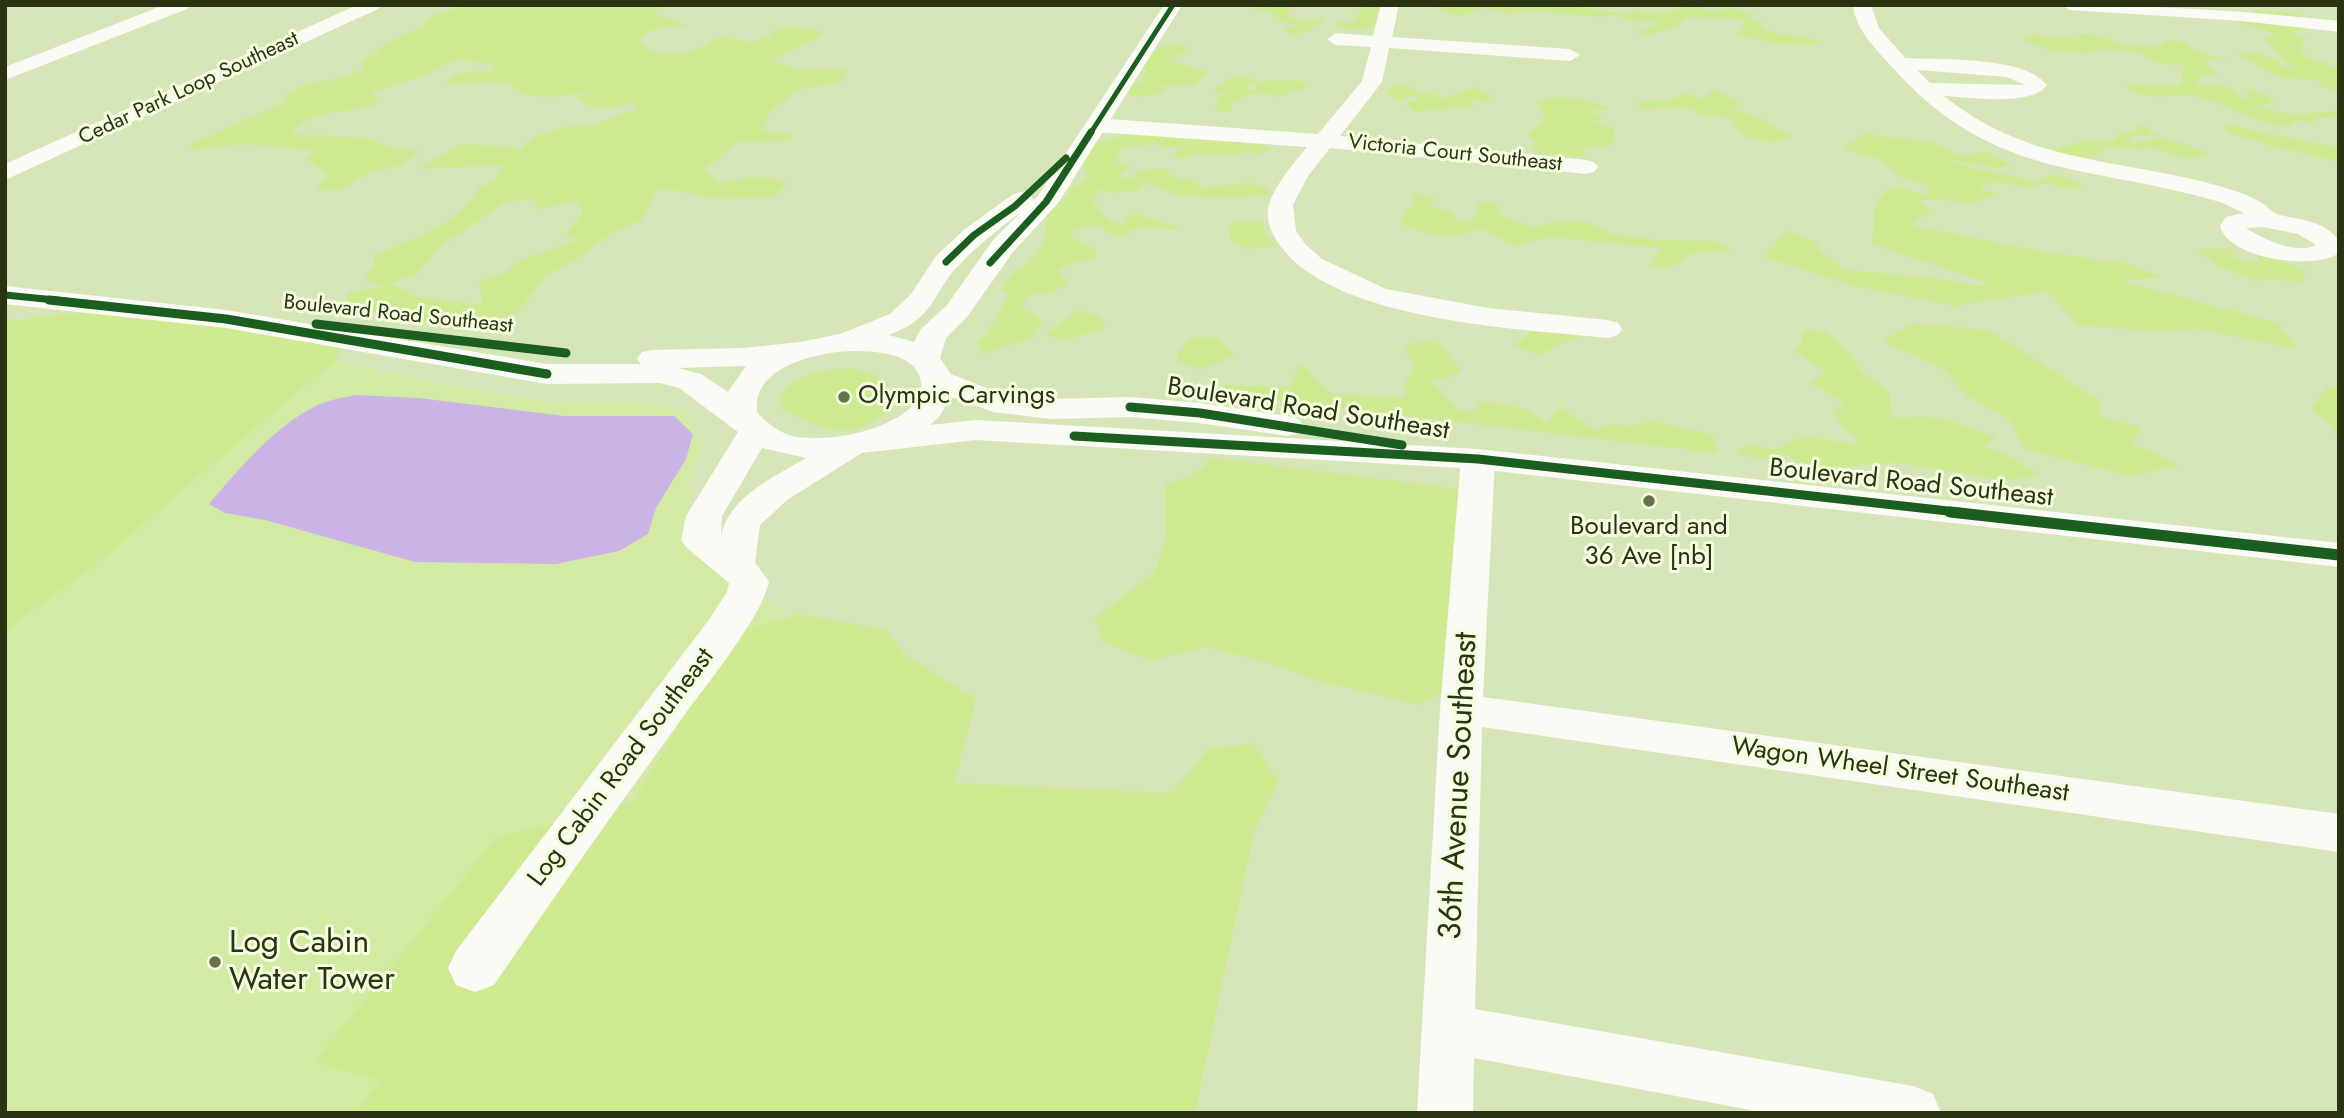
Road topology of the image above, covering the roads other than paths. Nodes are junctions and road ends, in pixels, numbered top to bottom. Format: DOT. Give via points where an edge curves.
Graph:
graph roads {
  1 [pos="181,5"];
  2 [pos="372,5"];
  3 [pos="1173,5"];
  4 [pos="1390,5"];
  5 [pos="1862,5"];
  6 [pos="2070,5"];
  7 [pos="2339,27"];
  8 [pos="1336,39"];
  9 [pos="1384,42"];
  10 [pos="1570,55"];
  11 [pos="1899,63"];
  12 [pos="5,74"];
  13 [pos="1922,89"];
  14 [pos="1091,132"];
  15 [pos="1324,141"];
  16 [pos="1586,167"];
  17 [pos="5,173"];
  18 [pos="2267,219"];
  19 [pos="5,295"];
  20 [pos="226,318"];
  21 [pos="1608,329"];
  22 [pos="808,349"];
  23 [pos="931,369"];
  24 [pos="749,425"];
  25 [pos="860,444"];
  26 [pos="1478,459"];
  27 [pos="2339,555"];
  28 [pos="735,566"];
  29 [pos="1461,709"];
  30 [pos="2339,833"];
  31 [pos="475,968"];
  32 [pos="1449,1029"];
  33 [pos="1446,1113"];
  34 [pos="1913,1113"];
  1 -- 12 [label="street"];
  2 -- 17 [label="street, Cedar Park Loop Southeast"];
  3 -- 14 [label="street"];
  4 -- 9 [label="street"];
  5 -- 11 [label="street" via="1870,30"];
  6 -- 7 [label="street" via="2262,17"];
  8 -- 9 [label="street"];
  9 -- 10 [label="street"];
  9 -- 15 [label="street" via="1373,82"];
  11 -- 13 [label="street"];
  11 -- 13 [label="street" via="2002,69 2036,85 2020,92"];
  13 -- 18 [label="street" via="1950,114 1990,138 2053,160 2216,191 2242,201"];
  14 -- 15 [label="street, Victoria Court Southeast"];
  14 -- 22 [label="street" via="1015,205 946,262 922,300 901,320 858,338"];
  14 -- 23 [label="street" via="1046,202 1003,246 957,311 932,335"];
  15 -- 16 [label="street, Victoria Court Southeast"];
  15 -- 21 [label="street" via="1297,174 1281,205 1283,231 1313,265 1378,296 1488,317"];
  19 -- 20 [label="street, Boulevard Road Southeast"];
  20 -- 22 [label="street, Boulevard Road Southeast" via="673,361"];
  20 -- 24 [label="street, Boulevard Road Southeast" via="535,373 660,373 690,381"];
  22 -- 23 [label="street, Boulevard Road Southeast" via="847,342 878,343 904,348"];
  22 -- 24 [label="street" via="777,360 745,387 740,402"];
  23 -- 25 [label="street" via="939,387 933,403 894,433"];
  23 -- 26 [label="street, Boulevard Road Southeast" via="993,402 1051,409 1130,407 1200,413"];
  24 -- 25 [label="street, Boulevard Road Southeast" via="771,440 792,446"];
  24 -- 28 [label="street" via="704,516 700,540"];
  25 -- 26 [label="street, Boulevard Road Southeast" via="976,430"];
  25 -- 28 [label="street, Log Cabin Road Southeast" via="764,499 742,522"];
  26 -- 27 [label="street, Boulevard Road Southeast"];
  26 -- 29 [label="street, 36th Avenue Southeast"];
  28 -- 31 [label="street, Log Cabin Road Southeast" via="749,581 747,592 723,631"];
  29 -- 30 [label="street, Wagon Wheel Street Southeast"];
  29 -- 32 [label="street, 36th Avenue Southeast"];
  32 -- 33 [label="street, 36th Avenue Southeast"];
  32 -- 34 [label="street"];
}
